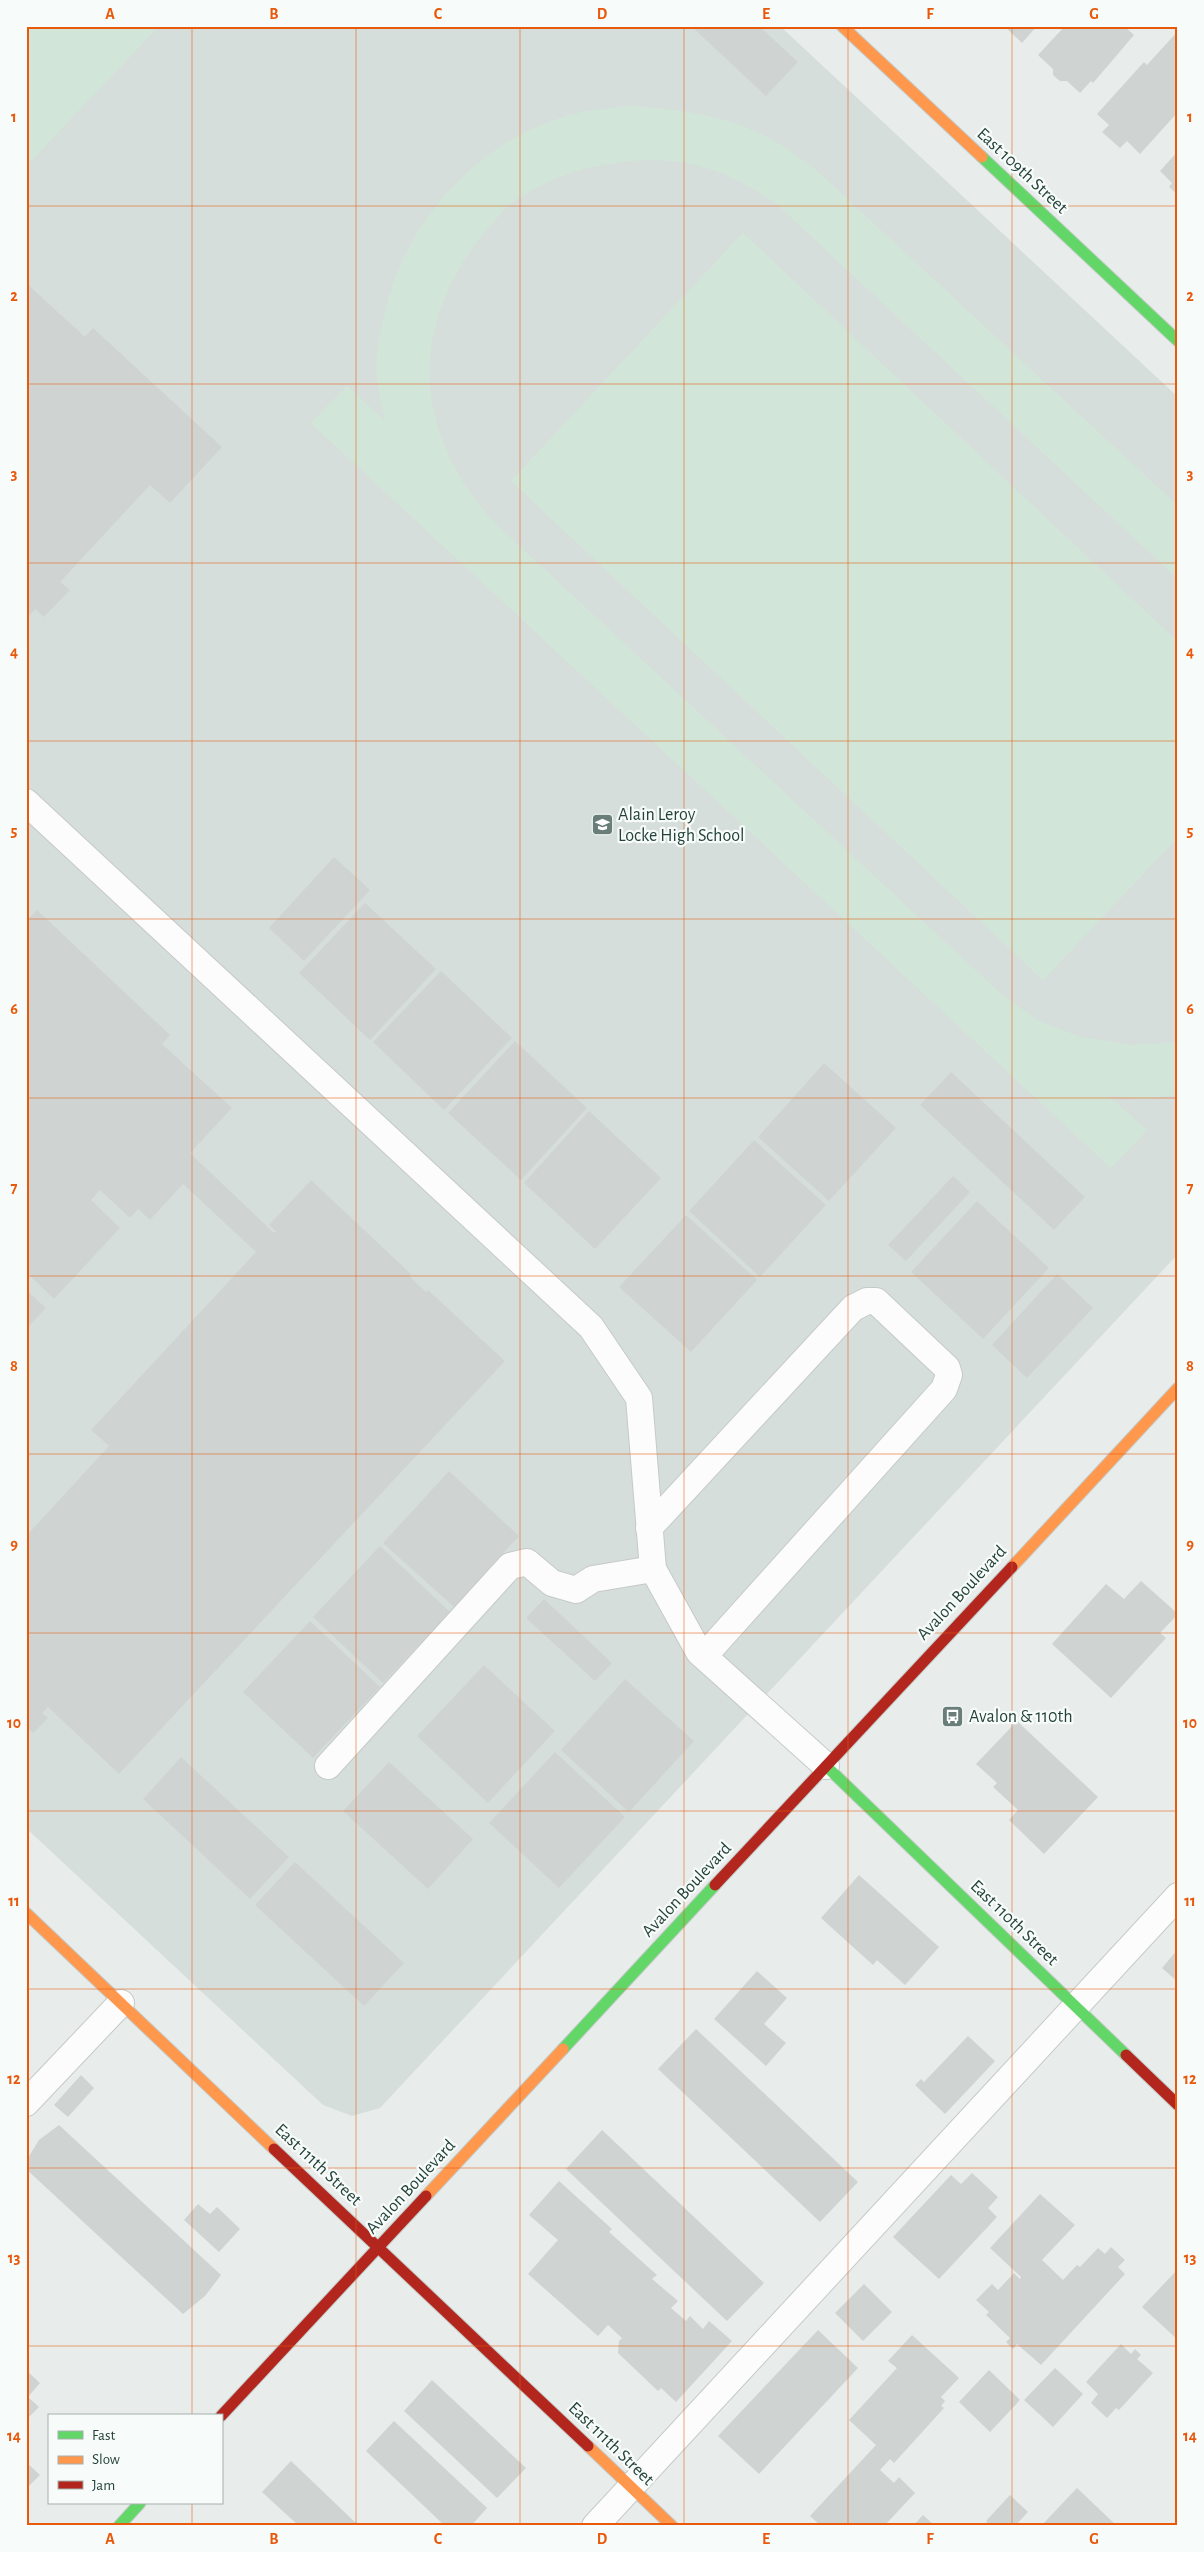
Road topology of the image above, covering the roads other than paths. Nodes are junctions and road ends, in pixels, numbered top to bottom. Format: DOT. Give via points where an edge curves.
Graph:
graph roads {
  1 [pos="842,26"];
  2 [pos="1178,341"];
  3 [pos="26,802"];
  4 [pos="1178,1388"];
  5 [pos="648,1528"];
  6 [pos="652,1569"];
  7 [pos="704,1656"];
  8 [pos="328,1766"];
  9 [pos="826,1766"];
  10 [pos="1178,1896"];
  11 [pos="26,1913"];
  12 [pos="121,2003"];
  13 [pos="1075,2007"];
  14 [pos="26,2103"];
  15 [pos="1178,2105"];
  16 [pos="379,2246"];
  17 [pos="222,2415"];
  18 [pos="632,2488"];
  19 [pos="139,2504"];
  20 [pos="119,2526"];
  21 [pos="595,2526"];
  22 [pos="672,2526"];
  1 -- 2 [label="street, East 109th Street"];
  3 -- 5 [label="lane" via="591,1327 639,1398"];
  4 -- 9 [label="street, Avalon Boulevard"];
  5 -- 6 [label="lane"];
  5 -- 7 [label="lane" via="853,1308 867,1301 876,1301 947,1368 949,1375 944,1389"];
  6 -- 7 [label="lane"];
  6 -- 8 [label="lane" via="593,1579 576,1590 552,1583 527,1562 510,1566"];
  7 -- 9 [label="lane"];
  9 -- 13 [label="street, East 110th Street"];
  9 -- 16 [label="street, Avalon Boulevard"];
  10 -- 13 [label="lane"];
  11 -- 12 [label="street, East 111th Street"];
  12 -- 14 [label="lane"];
  12 -- 16 [label="street, East 111th Street"];
  13 -- 15 [label="street, East 110th Street"];
  13 -- 18 [label="lane"];
  16 -- 17 [label="street, Avalon Boulevard"];
  16 -- 18 [label="street, East 111th Street"];
  18 -- 21 [label="lane"];
  18 -- 22 [label="street, East 111th Street"];
  19 -- 20 [label="street"];
}
